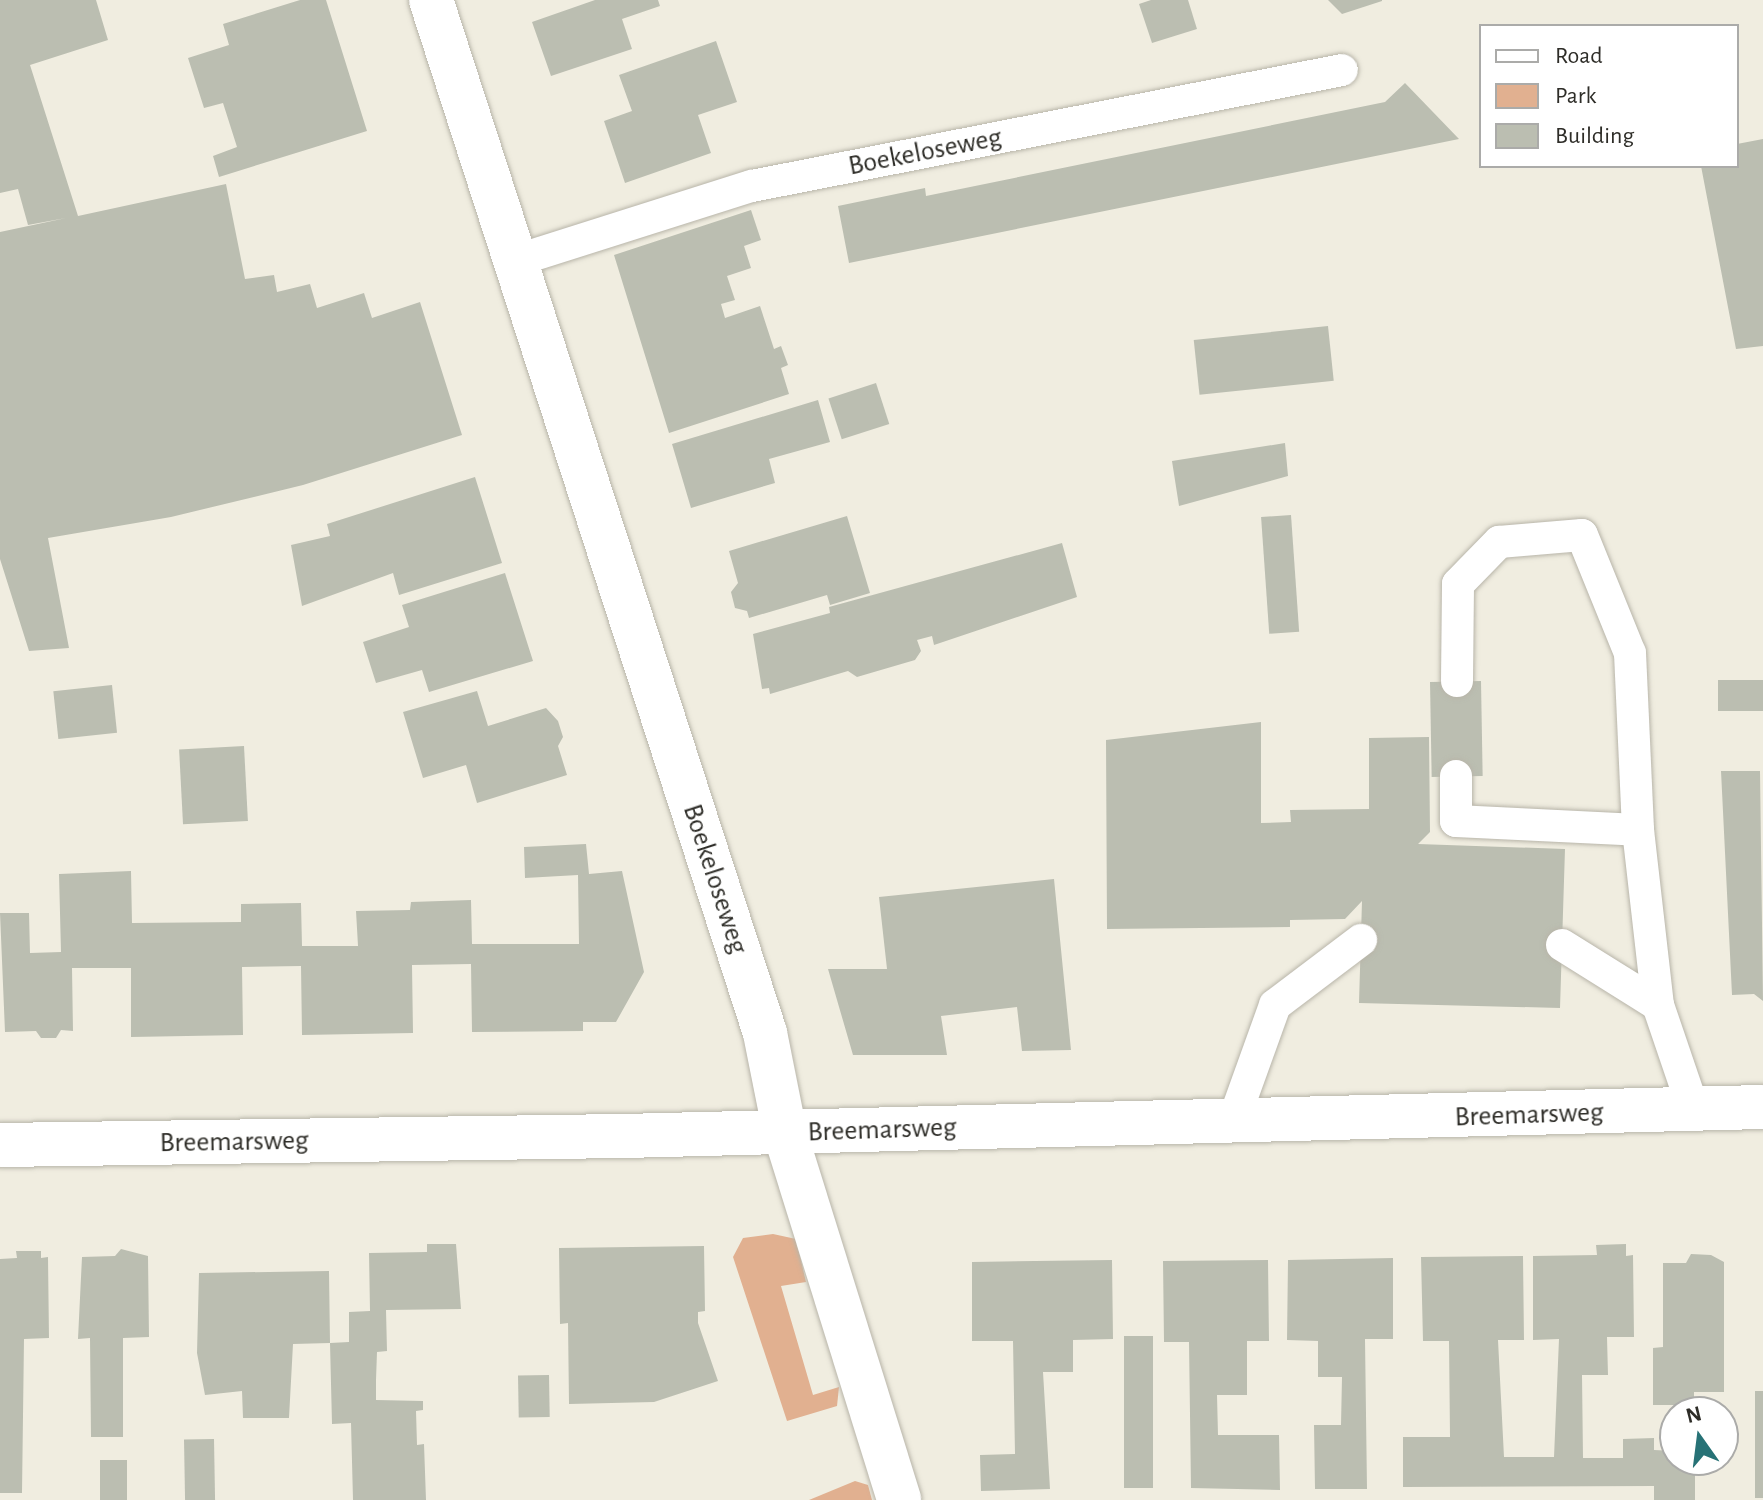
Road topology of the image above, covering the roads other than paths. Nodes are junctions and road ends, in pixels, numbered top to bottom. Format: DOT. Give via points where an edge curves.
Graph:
graph roads {
  1 [pos="431,0"];
  2 [pos="1342,70"];
  3 [pos="515,261"];
  4 [pos="1457,681"];
  5 [pos="1456,776"];
  6 [pos="1638,830"];
  7 [pos="1361,940"];
  8 [pos="1562,945"];
  9 [pos="1658,1005"];
  10 [pos="1763,1107"];
  11 [pos="1693,1108"];
  12 [pos="1234,1119"];
  13 [pos="785,1133"];
  14 [pos="0,1145"];
  15 [pos="899,1500"];
  1 -- 3 [label="main road, Boekeloseweg"];
  2 -- 3 [label="lane, Boekeloseweg" via="752,186"];
  3 -- 13 [label="main road, Boekeloseweg" via="765,1033"];
  4 -- 6 [label="lane" via="1458,584 1499,542 1582,535 1630,653"];
  5 -- 6 [label="lane" via="1456,821"];
  6 -- 9 [label="lane"];
  7 -- 12 [label="lane" via="1275,1005"];
  8 -- 9 [label="lane"];
  9 -- 11 [label="lane"];
  10 -- 11 [label="main road, Breemarsweg"];
  11 -- 12 [label="main road, Breemarsweg" via="1512,1117"];
  12 -- 13 [label="main road, Breemarsweg"];
  13 -- 14 [label="main road, Breemarsweg"];
  13 -- 15 [label="main road, Boekeloseweg"];
}
